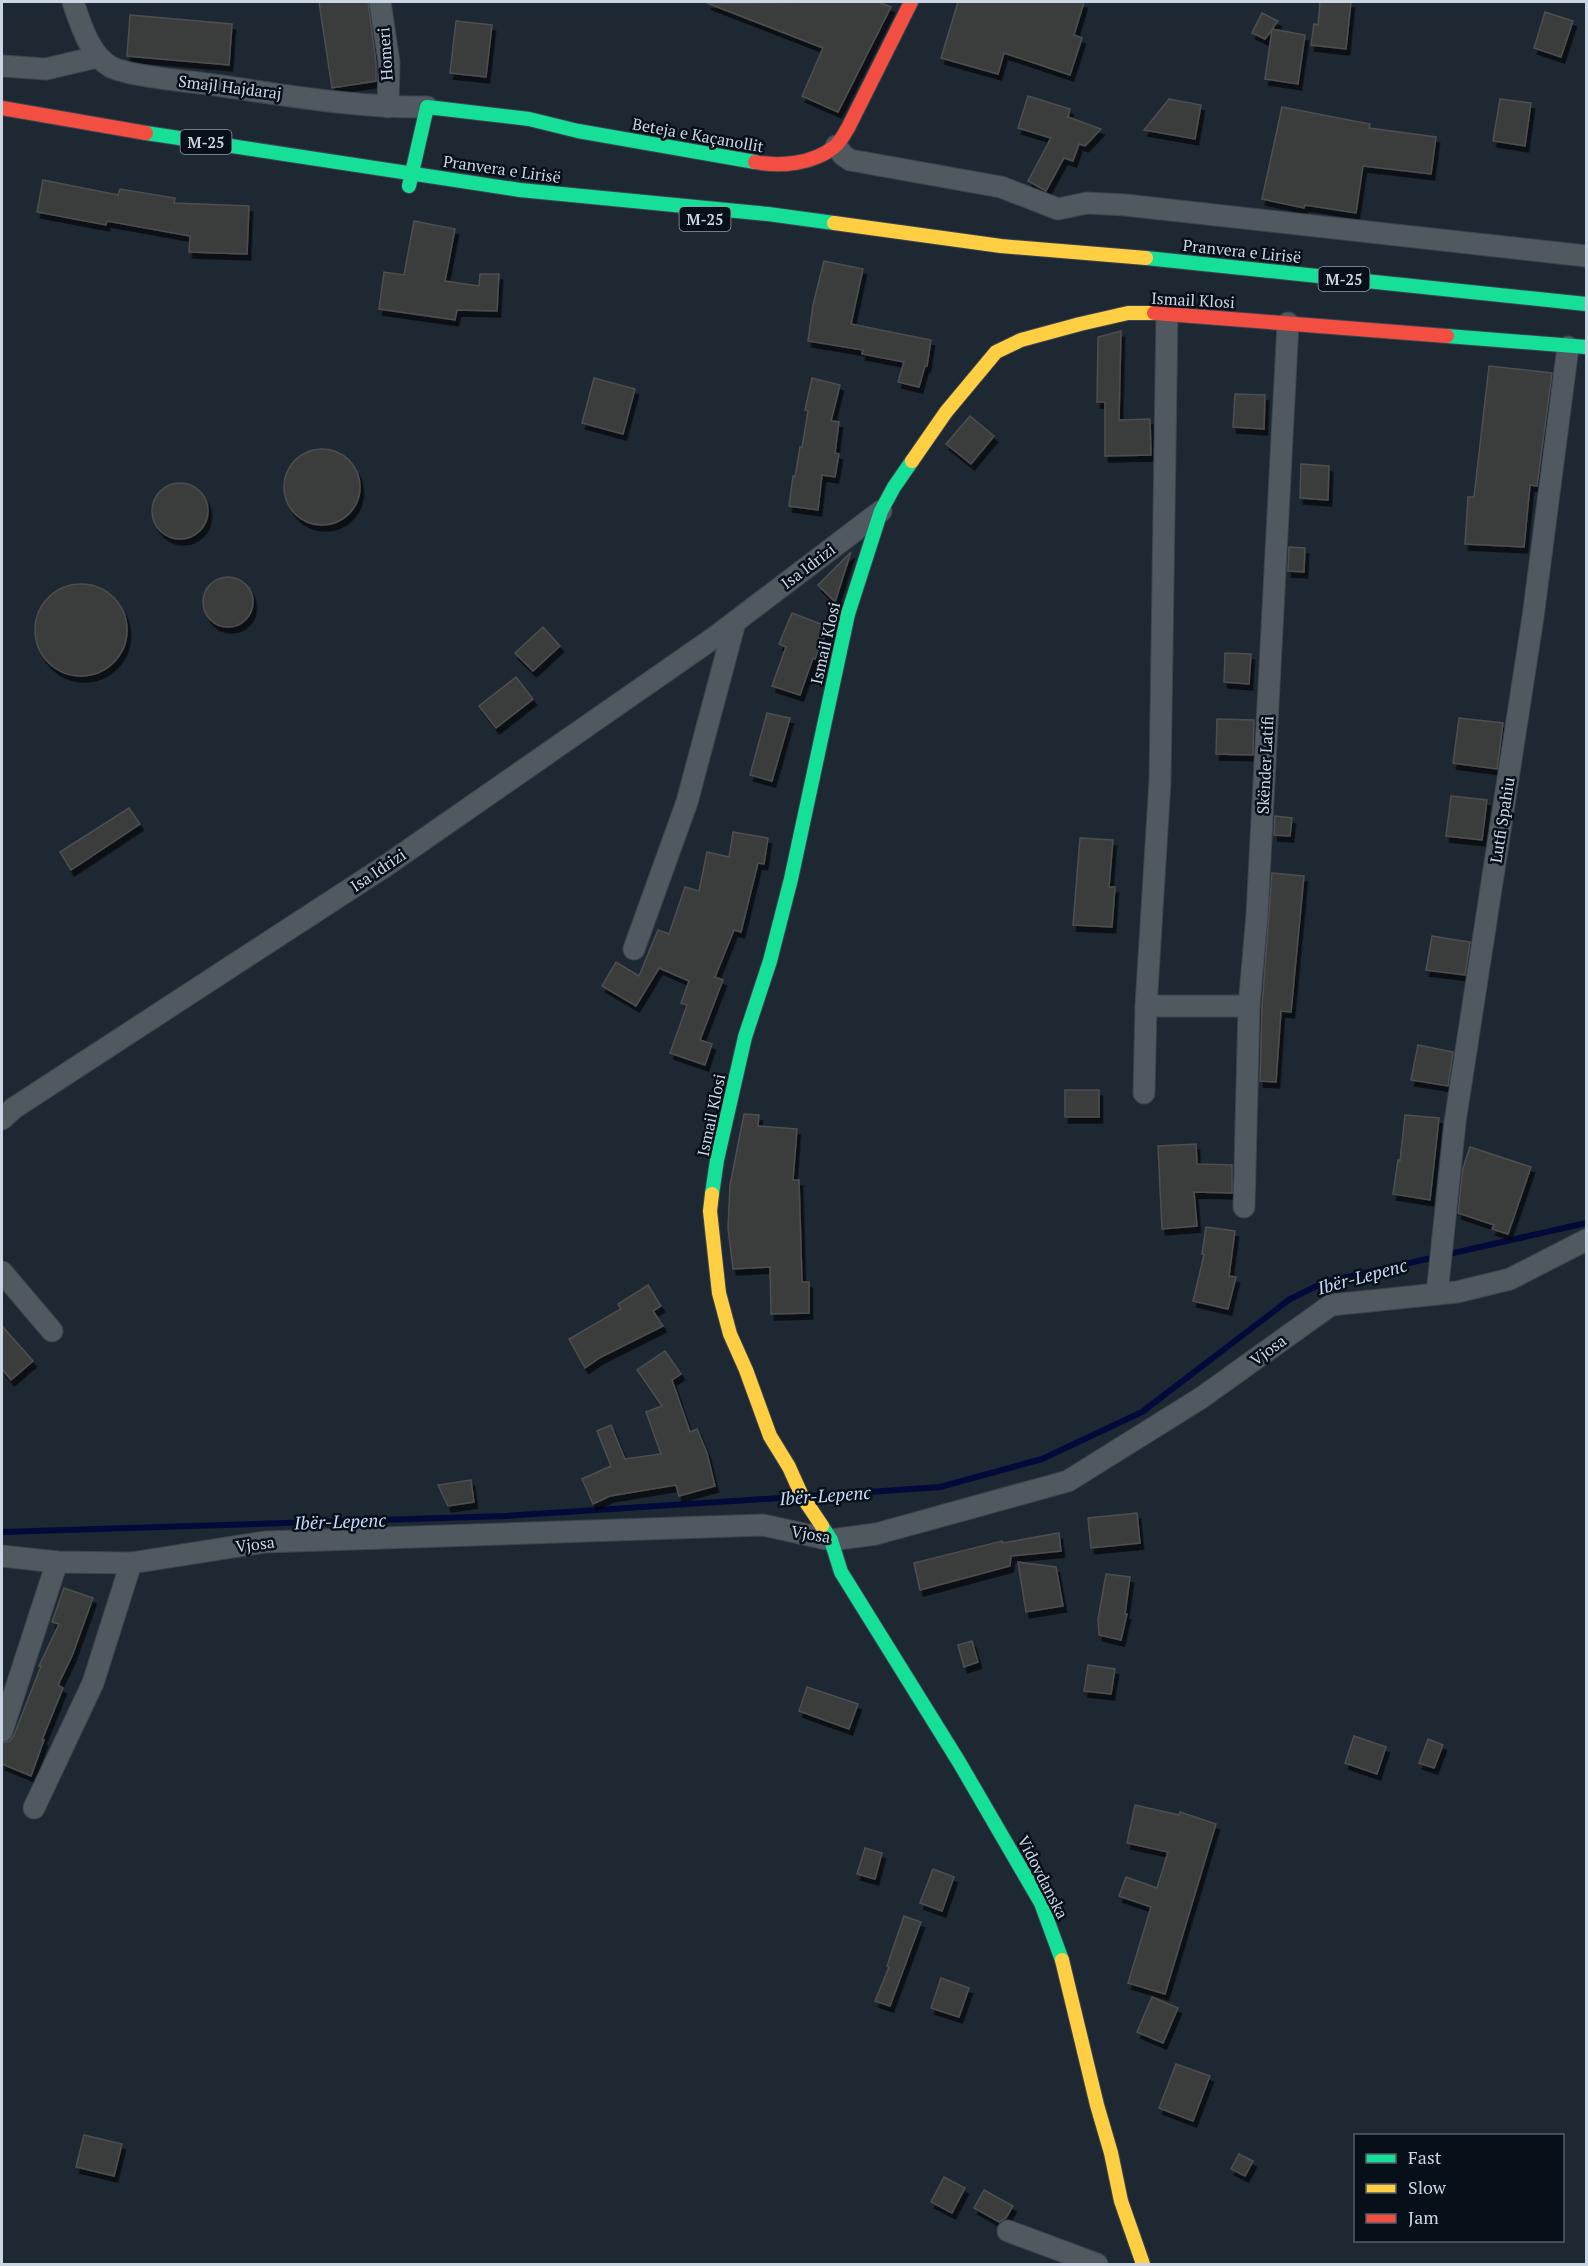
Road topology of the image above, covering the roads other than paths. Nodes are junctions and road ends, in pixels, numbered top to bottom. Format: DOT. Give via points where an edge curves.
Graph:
graph roads {
  1 [pos="73,2"];
  2 [pos="380,2"];
  3 [pos="911,2"];
  4 [pos="97,57"];
  5 [pos="2,66"];
  6 [pos="388,107"];
  7 [pos="427,107"];
  8 [pos="2,108"];
  9 [pos="2,120"];
  10 [pos="836,146"];
  11 [pos="410,179"];
  12 [pos="1587,256"];
  13 [pos="1587,304"];
  14 [pos="1167,314"];
  15 [pos="1288,323"];
  16 [pos="1577,347"];
  17 [pos="881,510"];
  18 [pos="735,622"];
  19 [pos="634,949"];
  20 [pos="1146,1006"];
  21 [pos="1249,1006"];
  22 [pos="1144,1093"];
  23 [pos="6,1108"];
  24 [pos="1245,1207"];
  25 [pos="1587,1240"];
  26 [pos="2,1272"];
  27 [pos="1437,1294"];
  28 [pos="52,1331"];
  29 [pos="831,1540"];
  30 [pos="2,1556"];
  31 [pos="57,1562"];
  32 [pos="131,1563"];
  33 [pos="2,1731"];
  34 [pos="34,1808"];
  35 [pos="1008,2231"];
  36 [pos="1097,2265"];
  37 [pos="1143,2265"];
  1 -- 4 [label="street"];
  2 -- 6 [label="street, Homeri" via="389,62"];
  3 -- 10 [label="street" via="865,97"];
  4 -- 5 [label="street" via="46,69"];
  4 -- 6 [label="street, Smajl Hajdaraj" via="113,68 172,79"];
  6 -- 7 [label="street, Smajl Hajdaraj"];
  7 -- 10 [label="street, Beteja e Kaçanollit" via="529,118 578,131 765,164 801,162"];
  7 -- 11 [label="street"];
  8 -- 11 [label="street, Pranvera e Lirisë / M-25"];
  9 -- 11 [label="street, Pranvera e Lirisë / M-25" via="174,149"];
  10 -- 12 [label="street" via="850,160 1001,187 1058,209 1087,203 1125,205"];
  11 -- 13 [label="street, Pranvera e Lirisë / M-25" via="768,214 1000,246"];
  14 -- 15 [label="street, Ismail Klosi"];
  14 -- 17 [label="street, Ismail Klosi" via="1128,313 1021,340 996,352 946,412"];
  14 -- 20 [label="street" via="1160,781"];
  15 -- 16 [label="street, Ismail Klosi"];
  15 -- 21 [label="street, Skënder Latifi"];
  16 -- 27 [label="street, Lutfi Spahiu" via="1455,1122"];
  17 -- 18 [label="street, Isa Idrizi"];
  17 -- 29 [label="street, Ismail Klosi" via="848,614 791,879 745,1036 717,1160 710,1211 719,1293 730,1334 770,1436"];
  18 -- 19 [label="street" via="687,802"];
  18 -- 23 [label="street, Isa Idrizi" via="387,865"];
  20 -- 21 [label="street"];
  20 -- 22 [label="street"];
  21 -- 24 [label="street, Skënder Latifi"];
  25 -- 27 [label="street, Vjosa" via="1510,1279"];
  26 -- 28 [label="street"];
  27 -- 29 [label="street, Vjosa" via="1330,1305 1201,1398 1068,1481 876,1534"];
  29 -- 32 [label="street, Vjosa" via="763,1526 265,1542"];
  29 -- 37 [label="street, Vidovdanska" via="841,1572 1041,1903 1059,1947 1121,2201"];
  30 -- 31 [label="street, Vjosa"];
  31 -- 32 [label="street, Vjosa"];
  31 -- 33 [label="street"];
  32 -- 34 [label="street" via="93,1683"];
  35 -- 36 [label="street"];
}
